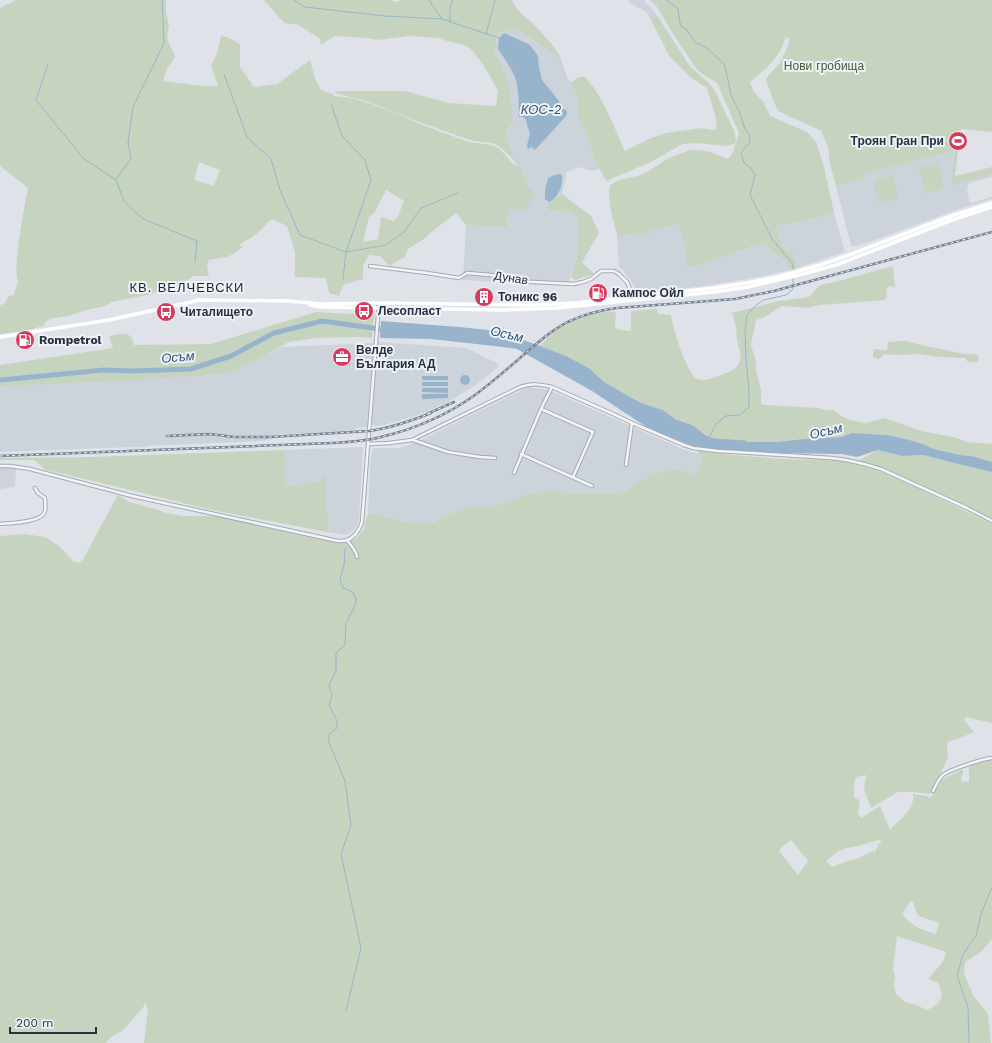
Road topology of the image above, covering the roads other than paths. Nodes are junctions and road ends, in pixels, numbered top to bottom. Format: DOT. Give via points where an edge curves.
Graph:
graph roads {
  1 [pos="992,203"];
  2 [pos="992,207"];
  3 [pos="370,266"];
  4 [pos="634,298"];
  5 [pos="379,305"];
  6 [pos="0,337"];
  7 [pos="552,387"];
  8 [pos="540,409"];
  9 [pos="632,423"];
  10 [pos="412,440"];
  11 [pos="368,444"];
  12 [pos="521,454"];
  13 [pos="495,458"];
  14 [pos="626,465"];
  15 [pos="0,466"];
  16 [pos="514,473"];
  17 [pos="573,477"];
  18 [pos="592,486"];
  19 [pos="35,488"];
  20 [pos="992,521"];
  21 [pos="0,524"];
  22 [pos="347,540"];
  23 [pos="357,557"];
  24 [pos="992,758"];
  25 [pos="933,792"];
  1 -- 4 [label="main road" via="820,265 777,277"];
  2 -- 4 [label="main road" via="836,265 799,275 714,292"];
  3 -- 4 [label="street, Дунав" via="459,278 467,273 502,276 513,281 560,284 583,282 601,271 614,271 627,282"];
  4 -- 5 [label="main road" via="532,305"];
  5 -- 6 [label="main road" via="322,307 289,301 200,300 109,320"];
  5 -- 11 [label="street"];
  7 -- 8 [label="street"];
  7 -- 9 [label="street"];
  7 -- 10 [label="street" via="530,384 520,387"];
  8 -- 12 [label="street"];
  8 -- 17 [label="street" via="592,432"];
  9 -- 14 [label="street"];
  9 -- 20 [label="street" via="698,449 831,458 864,464 881,469"];
  10 -- 11 [label="street"];
  10 -- 13 [label="street" via="448,452"];
  11 -- 22 [label="street" via="362,522 356,535"];
  12 -- 16 [label="street"];
  12 -- 17 [label="street"];
  15 -- 22 [label="street" via="30,469 139,497 338,541"];
  17 -- 18 [label="street"];
  19 -- 21 [label="street" via="45,498 43,515 25,522"];
  22 -- 23 [label="street"];
  24 -- 25 [label="street" via="984,758 942,775"];
}
